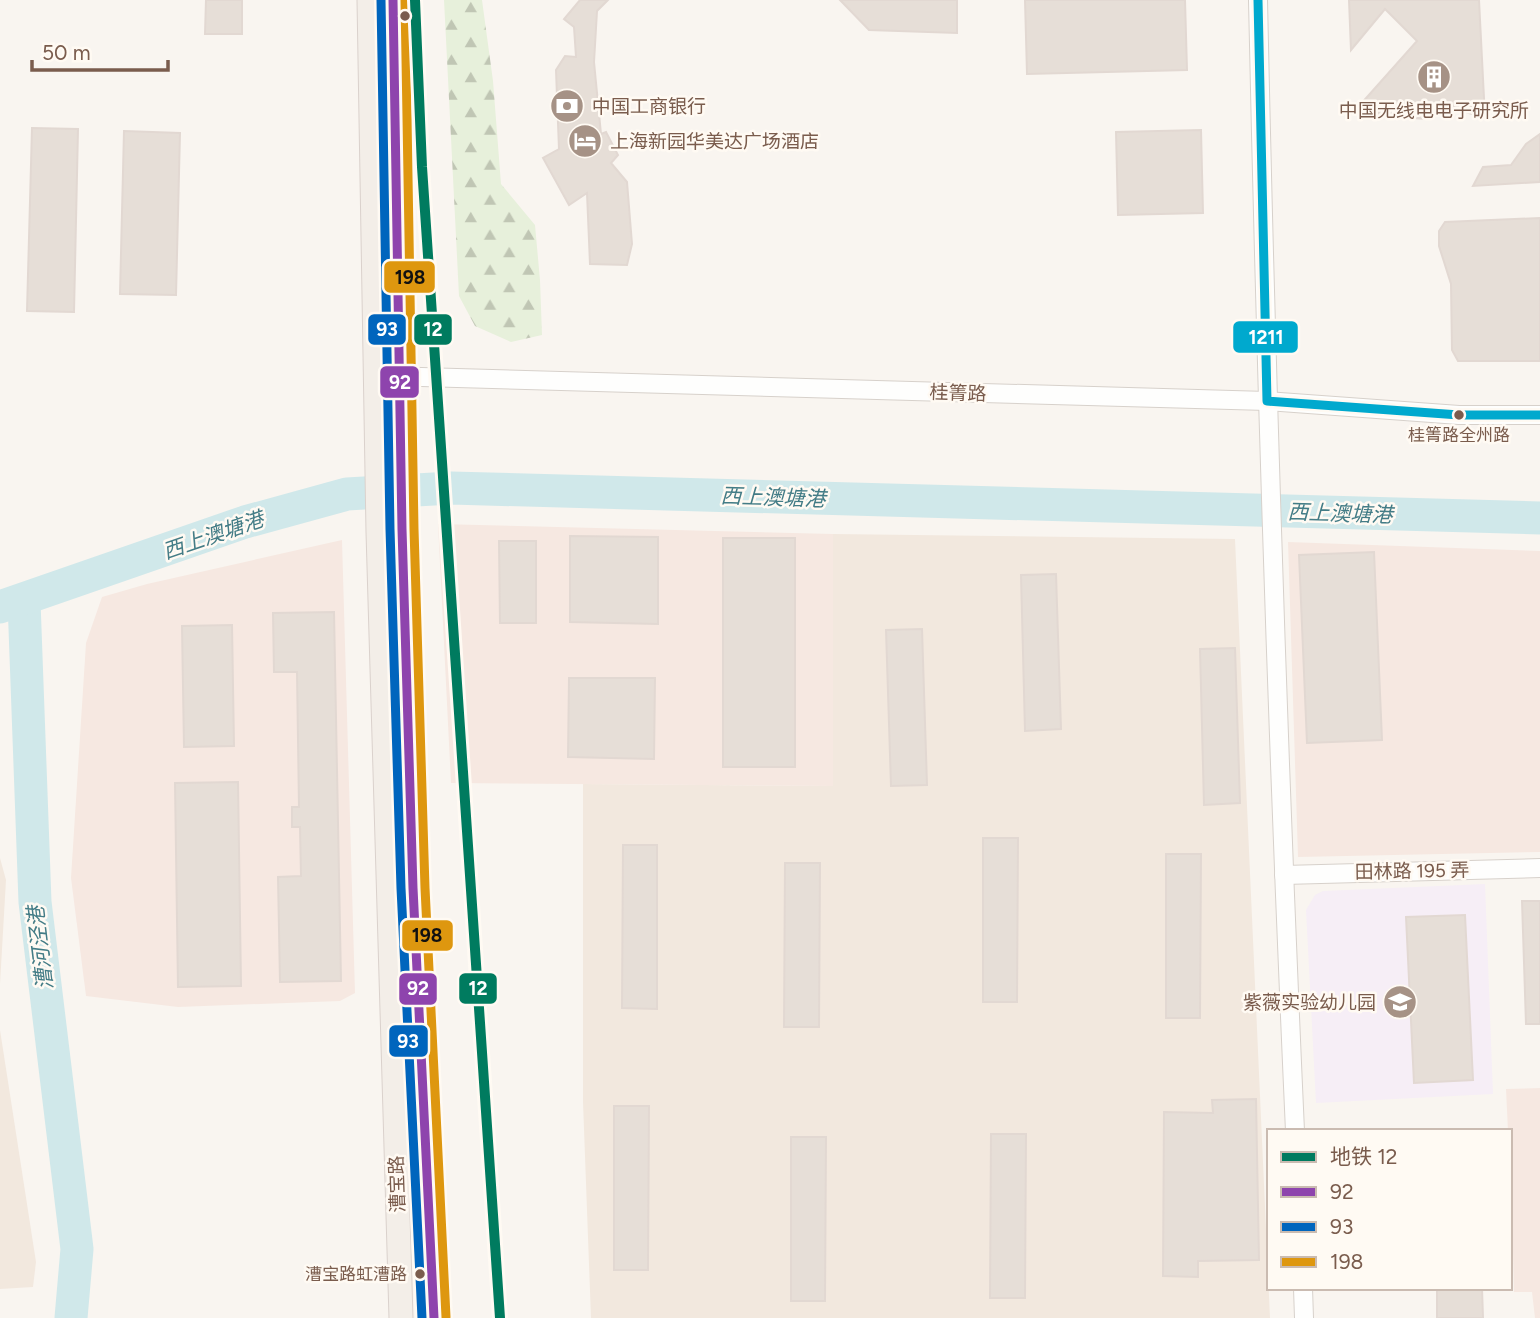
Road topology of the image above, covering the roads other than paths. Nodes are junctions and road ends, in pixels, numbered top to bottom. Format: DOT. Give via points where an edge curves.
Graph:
graph roads {
  1 [pos="369,0"];
  2 [pos="393,0"];
  3 [pos="1258,0"];
  4 [pos="387,376"];
  5 [pos="1267,401"];
  6 [pos="1540,415"];
  7 [pos="1540,868"];
  8 [pos="1284,874"];
  9 [pos="1295,1129"];
  10 [pos="1303,1290"];
  11 [pos="401,1318"];
  12 [pos="434,1318"];
  13 [pos="1304,1318"];
  1 -- 4 [label="main road, 漕宝路"];
  2 -- 4 [label="main road, 漕宝路"];
  3 -- 5 [label="street"];
  4 -- 5 [label="street, 桂箐路"];
  4 -- 11 [label="main road, 漕宝路" via="377,467"];
  4 -- 12 [label="main road, 漕宝路" via="400,462 413,888"];
  5 -- 6 [label="street, 桂箐路" via="1459,415"];
  5 -- 8 [label="street"];
  7 -- 8 [label="street, 田林路 195 弄"];
  8 -- 9 [label="street"];
  10 -- 13 [label="street"];
}
